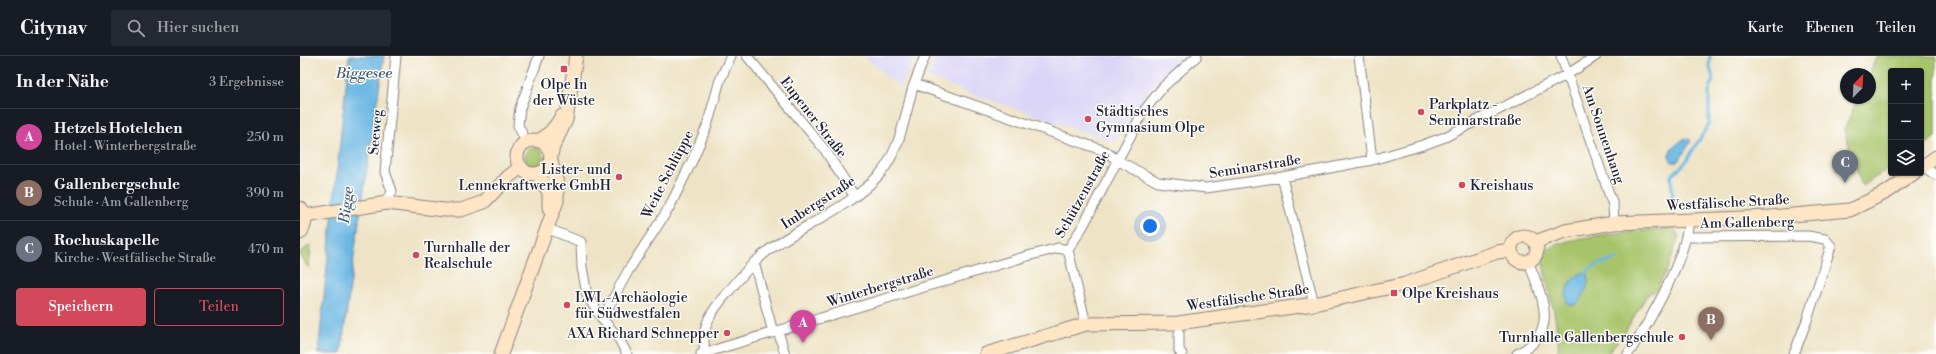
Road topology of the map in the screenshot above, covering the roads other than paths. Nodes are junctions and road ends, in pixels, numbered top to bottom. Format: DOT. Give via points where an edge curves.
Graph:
graph roads {
  1 [pos="396,56"];
  2 [pos="539,56"];
  3 [pos="576,56"];
  4 [pos="730,56"];
  5 [pos="747,56"];
  6 [pos="925,56"];
  7 [pos="1197,56"];
  8 [pos="1359,56"];
  9 [pos="1561,56"];
  10 [pos="1596,56"];
  11 [pos="1568,74"];
  12 [pos="914,84"];
  13 [pos="568,101"];
  14 [pos="532,141"];
  15 [pos="1936,157"];
  16 [pos="551,158"];
  17 [pos="1117,160"];
  18 [pos="1372,160"];
  19 [pos="1924,166"];
  20 [pos="521,167"];
  21 [pos="1924,170"];
  22 [pos="538,174"];
  23 [pos="1936,175"];
  24 [pos="1910,176"];
  25 [pos="1282,177"];
  26 [pos="855,197"];
  27 [pos="378,204"];
  28 [pos="302,212"];
  29 [pos="1689,220"];
  30 [pos="1614,223"];
  31 [pos="546,228"];
  32 [pos="300,233"];
  33 [pos="1687,235"];
  34 [pos="1535,242"];
  35 [pos="1068,250"];
  36 [pos="1511,250"];
  37 [pos="1528,261"];
  38 [pos="754,262"];
  39 [pos="1314,304"];
  40 [pos="602,319"];
  41 [pos="1086,324"];
  42 [pos="775,331"];
  43 [pos="1179,333"];
  44 [pos="703,353"];
  45 [pos="501,354"];
  46 [pos="627,354"];
  47 [pos="785,354"];
  48 [pos="986,354"];
  49 [pos="1182,354"];
  50 [pos="1517,354"];
  51 [pos="1628,354"];
  52 [pos="1794,354"];
  1 -- 27 [label="street, Seeweg" via="385,172 392,191 390,196"];
  2 -- 14 [label="street" via="520,108 518,125 521,134"];
  3 -- 13 [label="street"];
  4 -- 40 [label="street, Weite Schlüppe" via="720,80 707,126 692,161 669,208 628,271"];
  5 -- 26 [label="street, Eupener Straße" via="824,150"];
  6 -- 12 [label="street, Imbergstraße"];
  7 -- 17 [label="street, Schützenstraße" via="1163,87 1143,112"];
  8 -- 18 [label="street"];
  9 -- 11 [label="street, Am Sonnenhang"];
  10 -- 11 [label="street, Seminarstraße"];
  11 -- 18 [label="street, Seminarstraße" via="1445,137"];
  11 -- 30 [label="street, Am Sonnenhang" via="1613,205"];
  12 -- 17 [label="street, Seminarstraße" via="1105,151"];
  12 -- 26 [label="street, Imbergstraße" via="894,150 881,174"];
  13 -- 14 [label="street" via="555,127 545,138"];
  13 -- 16 [label="street" via="566,120 553,147"];
  14 -- 16 [label="street" via="546,145"];
  14 -- 20 [label="street" via="519,151 518,162"];
  15 -- 19 [label="street, Westfälische Straße"];
  16 -- 22 [label="street" via="545,170"];
  16 -- 31 [label="street" via="558,184 558,195 556,207"];
  17 -- 25 [label="street, Seminarstraße" via="1158,182 1206,188"];
  17 -- 35 [label="street, Schützenstraße"];
  18 -- 25 [label="street, Seminarstraße"];
  20 -- 22 [label="street" via="528,173"];
  20 -- 27 [label="street" via="484,202 461,210"];
  21 -- 23 [label="street"];
  22 -- 31 [label="street" via="547,187 550,198"];
  24 -- 29 [label="street, Westfälische Straße" via="1887,192 1850,210 1770,217"];
  25 -- 39 [label="street"];
  26 -- 38 [label="street, Imbergstraße" via="778,243"];
  27 -- 28 [label="street" via="324,213"];
  28 -- 32 [label="street" via="304,227"];
  29 -- 30 [label="street, Westfälische Straße"];
  29 -- 33 [label="street, Am Gallenberg"];
  30 -- 34 [label="street, Westfälische Straße" via="1565,231"];
  31 -- 40 [label="street" via="581,242 587,295"];
  31 -- 45 [label="street"];
  33 -- 51 [label="street, Am Gallenberg" via="1676,266"];
  33 -- 52 [label="street, Am Gallenberg" via="1716,238 1808,236 1825,239 1831,246"];
  34 -- 36 [label="street" via="1530,237 1521,236 1514,240"];
  34 -- 37 [label="street" via="1537,253"];
  35 -- 41 [label="street, Schützenstraße"];
  35 -- 42 [label="street, Winterbergstraße" via="1058,248"];
  36 -- 37 [label="street" via="1519,261"];
  36 -- 39 [label="street, Westfälische Straße" via="1497,252 1405,284"];
  37 -- 50 [label="street" via="1538,288 1545,322 1538,339"];
  38 -- 42 [label="street"];
  38 -- 44 [label="street, Imbergstraße" via="714,308 708,319"];
  39 -- 41 [label="street, Westfälische Straße" via="1178,323"];
  40 -- 46 [label="street" via="618,337"];
  41 -- 48 [label="street, Westfälische Straße"];
  42 -- 44 [label="street, Winterbergstraße"];
  42 -- 47 [label="street"];
  43 -- 49 [label="street" via="1179,351"];
}
